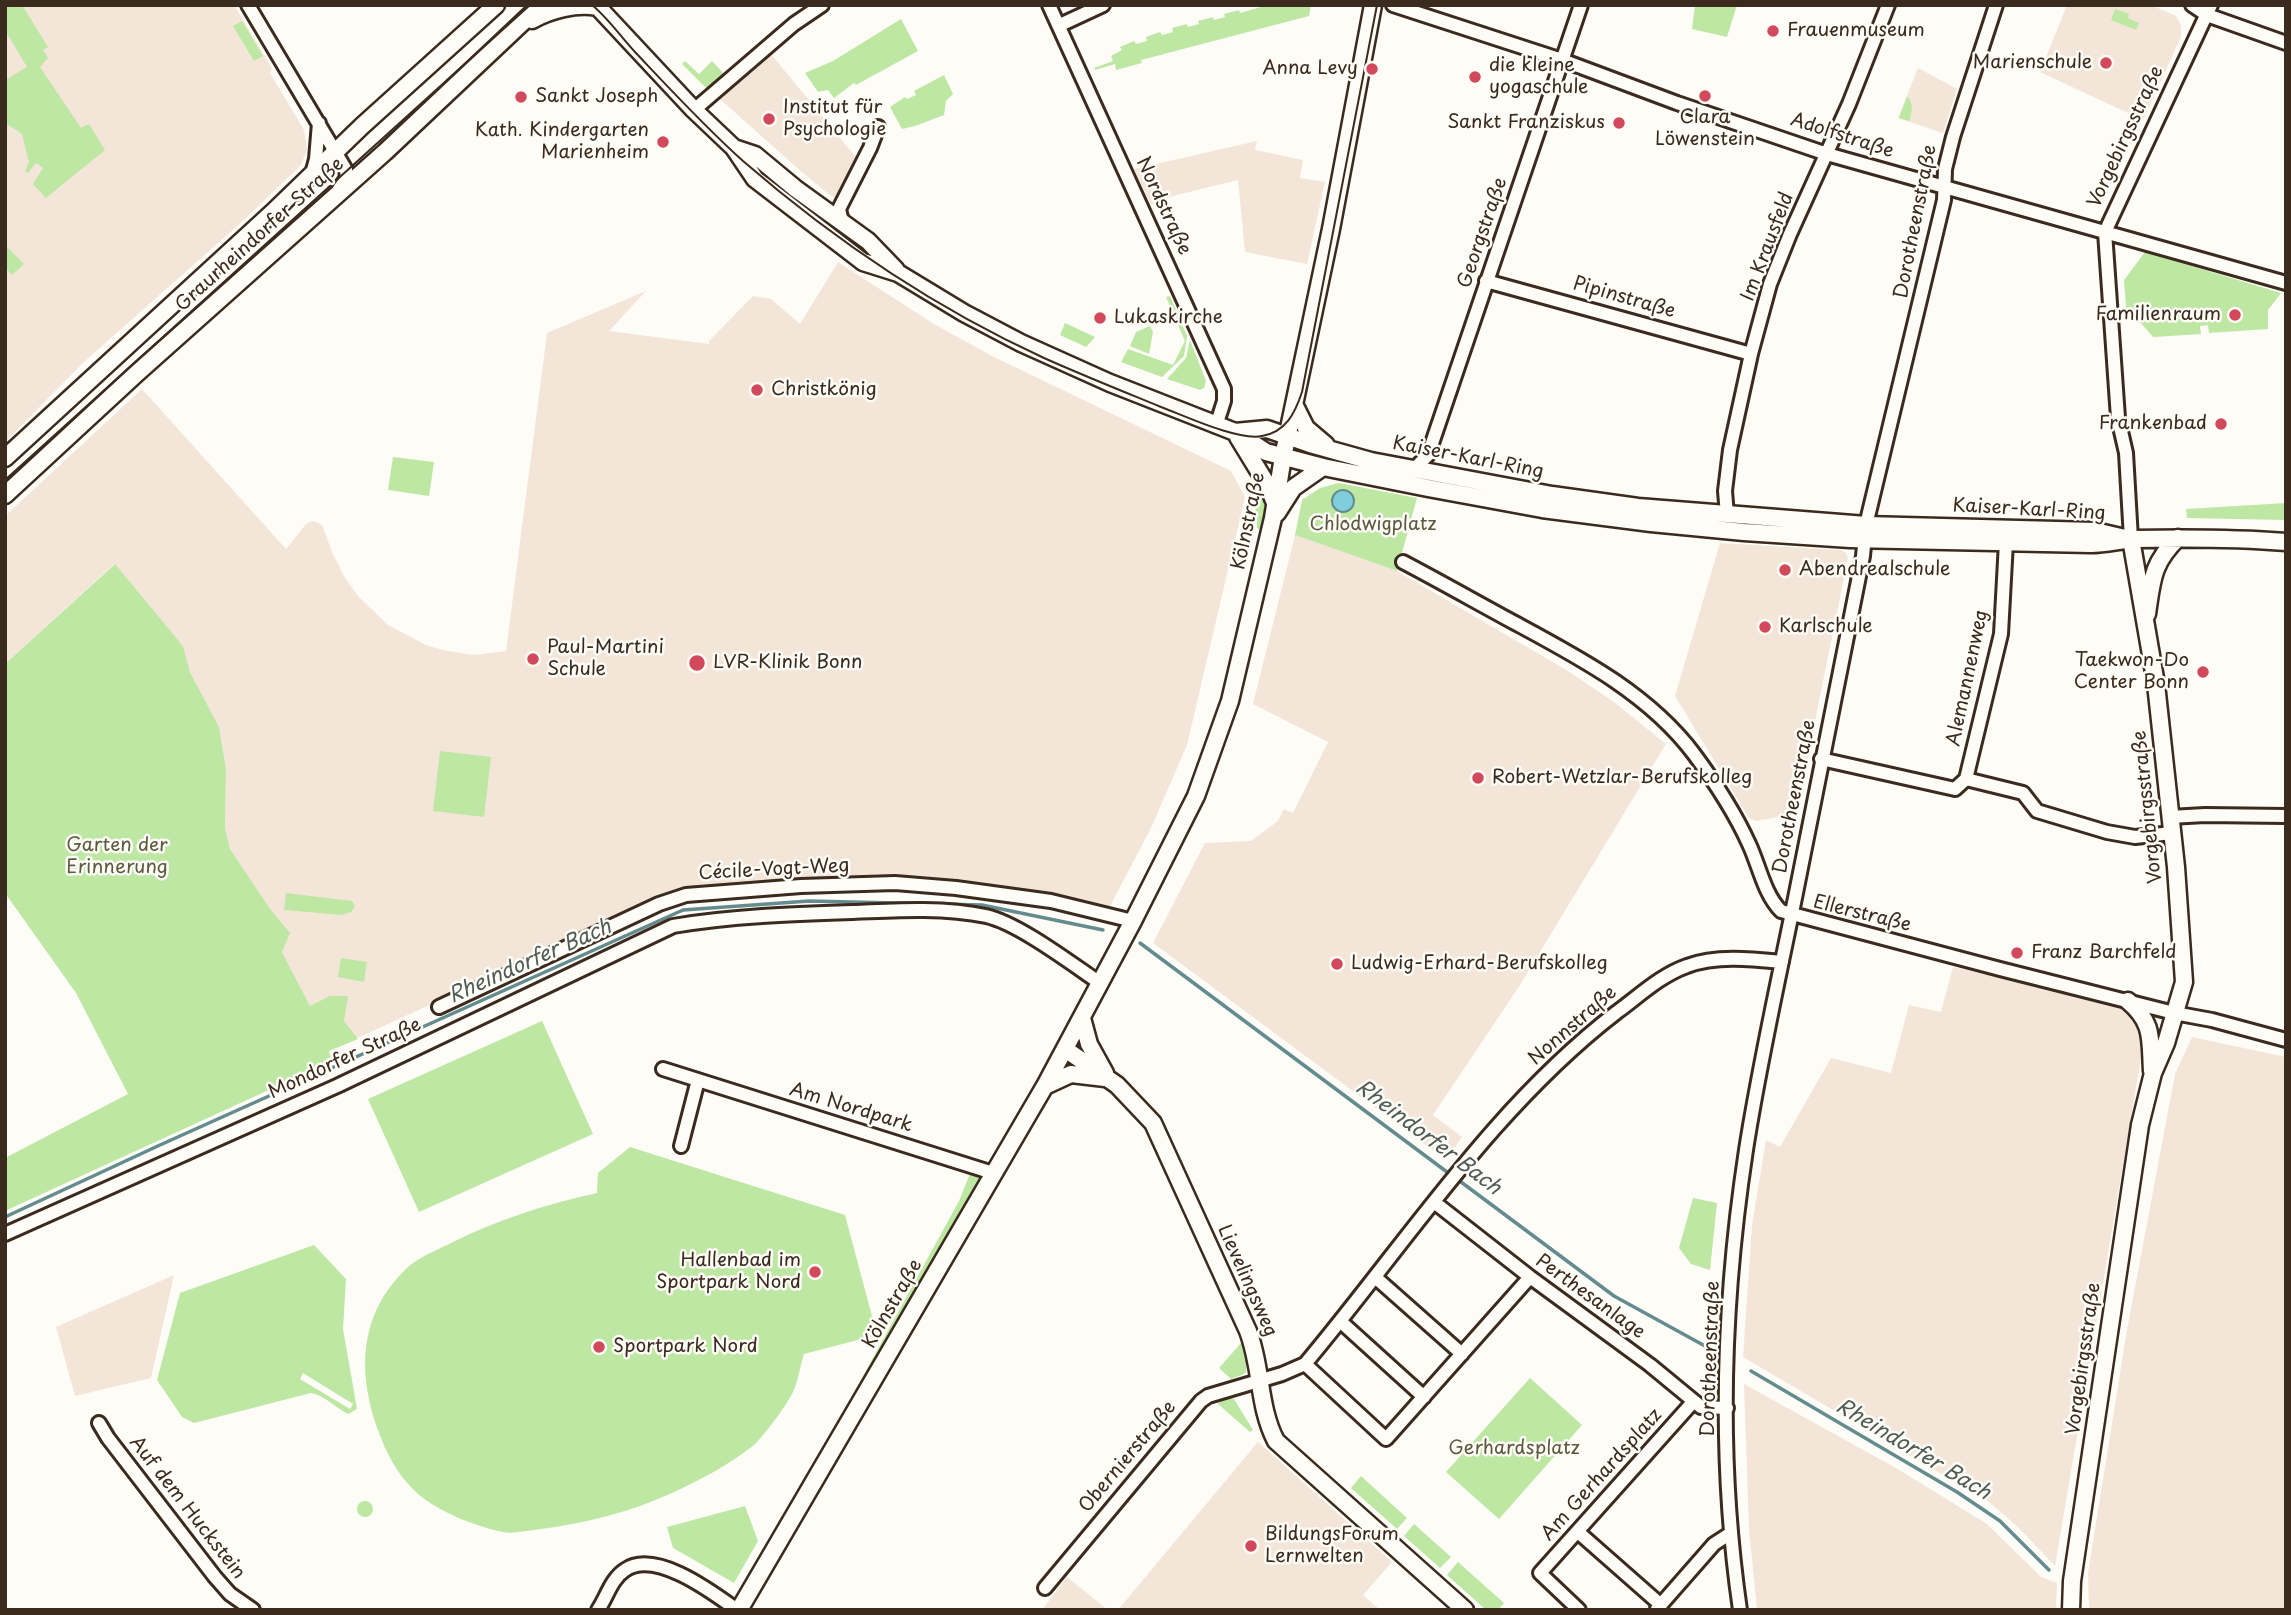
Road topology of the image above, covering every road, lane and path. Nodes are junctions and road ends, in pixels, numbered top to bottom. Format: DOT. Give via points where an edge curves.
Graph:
graph roads {
  1 [pos="248,5"];
  2 [pos="496,5"];
  3 [pos="541,5"];
  4 [pos="822,5"];
  5 [pos="1049,5"];
  6 [pos="1103,5"];
  7 [pos="1373,5"];
  8 [pos="1393,5"];
  9 [pos="1581,5"];
  10 [pos="1888,5"];
  11 [pos="1997,5"];
  12 [pos="2192,5"];
  13 [pos="596,6"];
  14 [pos="2209,10"];
  15 [pos="1060,25"];
  16 [pos="521,27"];
  17 [pos="2286,43"];
  18 [pos="1562,60"];
  19 [pos="694,110"];
  20 [pos="319,123"];
  21 [pos="878,127"];
  22 [pos="734,148"];
  23 [pos="335,151"];
  24 [pos="1827,154"];
  25 [pos="367,167"];
  26 [pos="346,170"];
  27 [pos="312,174"];
  28 [pos="1944,188"];
  29 [pos="337,192"];
  30 [pos="842,222"];
  31 [pos="2105,232"];
  32 [pos="898,273"];
  33 [pos="1486,281"];
  34 [pos="2286,283"];
  35 [pos="1751,354"];
  36 [pos="1295,406"];
  37 [pos="1216,426"];
  38 [pos="1235,432"];
  39 [pos="1288,437"];
  40 [pos="1310,444"];
  41 [pos="1333,451"];
  42 [pos="1266,452"];
  43 [pos="1283,456"];
  44 [pos="5,458"];
  45 [pos="1323,467"];
  46 [pos="1414,469"];
  47 [pos="5,495"];
  48 [pos="1275,511"];
  49 [pos="1727,515"];
  50 [pos="1866,532"];
  51 [pos="2178,538"];
  52 [pos="2131,539"];
  53 [pos="2006,542"];
  54 [pos="2286,542"];
  55 [pos="1403,562"];
  56 [pos="2145,625"];
  57 [pos="1821,759"];
  58 [pos="1966,779"];
  59 [pos="2286,816"];
  60 [pos="2171,825"];
  61 [pos="1791,915"];
  62 [pos="1133,921"];
  63 [pos="1782,962"];
  64 [pos="1100,984"];
  65 [pos="2128,1001"];
  66 [pos="439,1007"];
  67 [pos="2174,1013"];
  68 [pos="1082,1018"];
  69 [pos="2286,1040"];
  70 [pos="1065,1049"];
  71 [pos="663,1069"];
  72 [pos="2153,1073"];
  73 [pos="1108,1078"];
  74 [pos="698,1080"];
  75 [pos="1045,1086"];
  76 [pos="681,1146"];
  77 [pos="993,1173"];
  78 [pos="1434,1202"];
  79 [pos="5,1234"];
  80 [pos="1375,1277"];
  81 [pos="1530,1277"];
  82 [pos="1340,1321"];
  83 [pos="1462,1354"];
  84 [pos="1305,1364"];
  85 [pos="1261,1380"];
  86 [pos="1424,1397"];
  87 [pos="1693,1402"];
  88 [pos="1727,1408"];
  89 [pos="99,1423"];
  90 [pos="1578,1532"];
  91 [pos="1731,1533"];
  92 [pos="1045,1588"];
  93 [pos="1658,1607"];
  94 [pos="253,1610"];
  95 [pos="598,1610"];
  96 [pos="738,1610"];
  97 [pos="1465,1610"];
  98 [pos="1579,1610"];
  99 [pos="1740,1610"];
  100 [pos="2071,1610"];
  1 -- 20 [label="street"];
  2 -- 23 [label="main road, Graurheindorfer Straße"];
  3 -- 16 [label="main road, Graurheindorfer Straße"];
  4 -- 19 [label="street"];
  5 -- 15 [label="street, Nordstraße"];
  6 -- 15 [label="street"];
  7 -- 36 [label="main road, Kölnstraße"];
  8 -- 18 [label="street, Adolfstraße"];
  9 -- 18 [label="street, Georgstraße"];
  10 -- 24 [label="street, Im Krausfeld"];
  11 -- 28 [label="street, Dorotheenstraße" via="1953,137"];
  12 -- 14 [label="street"];
  13 -- 16 [label="main road" via="544,13"];
  13 -- 19 [label="main road, Kaiser-Karl-Ring"];
  14 -- 17 [label="street"];
  14 -- 31 [label="street, Vorgebirgsstraße"];
  15 -- 37 [label="street, Nordstraße" via="1224,389"];
  16 -- 25 [label="main road, Graurheindorfer Straße"];
  18 -- 24 [label="street, Adolfstraße"];
  18 -- 33 [label="street, Georgstraße"];
  19 -- 22 [label="main road, Kaiser-Karl-Ring"];
  20 -- 23 [label="street"];
  20 -- 27 [label="street"];
  21 -- 30 [label="street" via="839,209"];
  22 -- 30 [label="main road, Kaiser-Karl-Ring" via="755,155"];
  22 -- 32 [label="main road, Kaiser-Karl-Ring" via="755,179 819,230 863,262"];
  23 -- 26 [label="street"];
  23 -- 27 [label="main road, Graurheindorfer Straße"];
  24 -- 28 [label="street, Adolfstraße"];
  24 -- 35 [label="street, Im Krausfeld" via="1770,284"];
  25 -- 26 [label="street"];
  25 -- 29 [label="main road, Graurheindorfer Straße"];
  26 -- 29 [label="street"];
  27 -- 44 [label="main road, Graurheindorfer Straße"];
  28 -- 31 [label="street, Adolfstraße"];
  28 -- 50 [label="street, Dorotheenstraße"];
  29 -- 47 [label="main road, Graurheindorfer Straße"];
  30 -- 32 [label="main road, Kaiser-Karl-Ring" via="869,241"];
  31 -- 34 [label="street, Adolfstraße"];
  31 -- 52 [label="street, Vorgebirgsstraße"];
  32 -- 37 [label="main road, Kaiser-Karl-Ring" via="1021,343"];
  33 -- 35 [label="street, Pipinstraße"];
  33 -- 46 [label="street, Georgstraße" via="1428,455"];
  35 -- 49 [label="street, Im Krausfeld" via="1730,450"];
  36 -- 39 [label="main road, Kölnstraße"];
  36 -- 41 [label="main road" via="1306,428"];
  37 -- 38 [label="main road, Kaiser-Karl-Ring"];
  38 -- 39 [label="main road, Kaiser-Karl-Ring" via="1267,429"];
  38 -- 42 [label="main road, Kaiser-Karl-Ring"];
  38 -- 48 [label="main road" via="1268,486"];
  39 -- 40 [label="main road, Kaiser-Karl-Ring"];
  39 -- 42 [label="main road" via="1282,449"];
  39 -- 43 [label="main road, Kölnstraße"];
  40 -- 41 [label="main road, Kaiser-Karl-Ring"];
  40 -- 43 [label="main road" via="1291,447"];
  41 -- 46 [label="main road, Kaiser-Karl-Ring"];
  42 -- 43 [label="main road, Kaiser-Karl-Ring"];
  43 -- 45 [label="main road, Kaiser-Karl-Ring"];
  43 -- 48 [label="main road, Kölnstraße"];
  45 -- 48 [label="main road" via="1293,488"];
  45 -- 50 [label="main road, Kaiser-Karl-Ring" via="1542,509 1637,522 1744,532"];
  46 -- 49 [label="main road, Kaiser-Karl-Ring" via="1552,495"];
  48 -- 62 [label="main road, Kölnstraße" via="1214,750"];
  49 -- 50 [label="main road, Kaiser-Karl-Ring"];
  50 -- 52 [label="main road, Kaiser-Karl-Ring" via="2095,531"];
  50 -- 53 [label="main road, Kaiser-Karl-Ring"];
  50 -- 57 [label="street, Dorotheenstraße"];
  51 -- 52 [label="main road"];
  51 -- 54 [label="main road"];
  51 -- 56 [label="main road" via="2163,552 2157,566"];
  52 -- 53 [label="main road, Kaiser-Karl-Ring" via="2108,544"];
  52 -- 56 [label="main road, Vorgebirgsstraße"];
  53 -- 58 [label="street, Alemannenweg" via="2001,634"];
  55 -- 61 [label="street, Ellerstraße" via="1600,672 1664,720 1722,797 1748,841 1776,906"];
  56 -- 60 [label="main road, Vorgebirgsstraße"];
  57 -- 58 [label="street" via="1955,789"];
  57 -- 61 [label="street, Dorotheenstraße"];
  58 -- 60 [label="street" via="2023,793 2037,811 2117,834 2135,837"];
  59 -- 60 [label="street" via="2196,815"];
  60 -- 67 [label="main road, Vorgebirgsstraße" via="2184,982"];
  61 -- 63 [label="street, Dorotheenstraße"];
  61 -- 65 [label="street, Ellerstraße"];
  62 -- 64 [label="main road, Kölnstraße"];
  62 -- 66 [label="street, Cécile-Vogt-Weg" via="1051,901 895,883 686,895"];
  63 -- 78 [label="street, Nonnstraße" via="1704,961 1657,983 1594,1029 1539,1080"];
  63 -- 88 [label="street, Dorotheenstraße" via="1741,1187"];
  64 -- 68 [label="main road, Kölnstraße"];
  64 -- 79 [label="street, Mondorfer Straße" via="1015,928 987,916 880,911 673,926 337,1086"];
  65 -- 67 [label="street, Ellerstraße"];
  65 -- 72 [label="main road" via="2147,1022"];
  67 -- 69 [label="street, Ellerstraße"];
  67 -- 72 [label="main road, Vorgebirgsstraße"];
  68 -- 70 [label="main road, Kölnstraße"];
  68 -- 73 [label="main road" via="1089,1044"];
  70 -- 73 [label="main road, Lievelingsweg"];
  70 -- 75 [label="main road, Kölnstraße"];
  71 -- 74 [label="street, Am Nordpark"];
  72 -- 100 [label="main road, Vorgebirgsstraße" via="2126,1214"];
  73 -- 75 [label="main road" via="1071,1074"];
  73 -- 85 [label="main road, Lievelingsweg" via="1153,1124 1248,1331"];
  74 -- 76 [label="street"];
  74 -- 77 [label="street, Am Nordpark"];
  75 -- 77 [label="main road, Kölnstraße"];
  77 -- 96 [label="main road, Kölnstraße"];
  78 -- 80 [label="street, Nonnstraße"];
  78 -- 81 [label="street, Perthesanlage"];
  80 -- 82 [label="street, Nonnstraße"];
  80 -- 83 [label="street"];
  81 -- 83 [label="street"];
  81 -- 87 [label="street, Perthesanlage"];
  82 -- 84 [label="street, Nonnstraße"];
  82 -- 86 [label="street"];
  83 -- 86 [label="street"];
  84 -- 85 [label="street, Obernierstraße"];
  84 -- 86 [label="street" via="1386,1439"];
  85 -- 92 [label="street, Obernierstraße" via="1201,1402"];
  85 -- 97 [label="main road, Lievelingsweg" via="1265,1414 1276,1441"];
  87 -- 88 [label="street" via="1701,1407"];
  87 -- 90 [label="street, Am Gerhardsplatz"];
  88 -- 91 [label="street, Dorotheenstraße"];
  89 -- 94 [label="street, Auf dem Huckstein" via="215,1577"];
  90 -- 93 [label="street"];
  90 -- 98 [label="street, Am Gerhardsplatz" via="1540,1573"];
  91 -- 93 [label="street" via="1714,1544"];
  91 -- 99 [label="street, Dorotheenstraße"];
  95 -- 96 [label="street" via="616,1578 644,1563 690,1580"];
}
